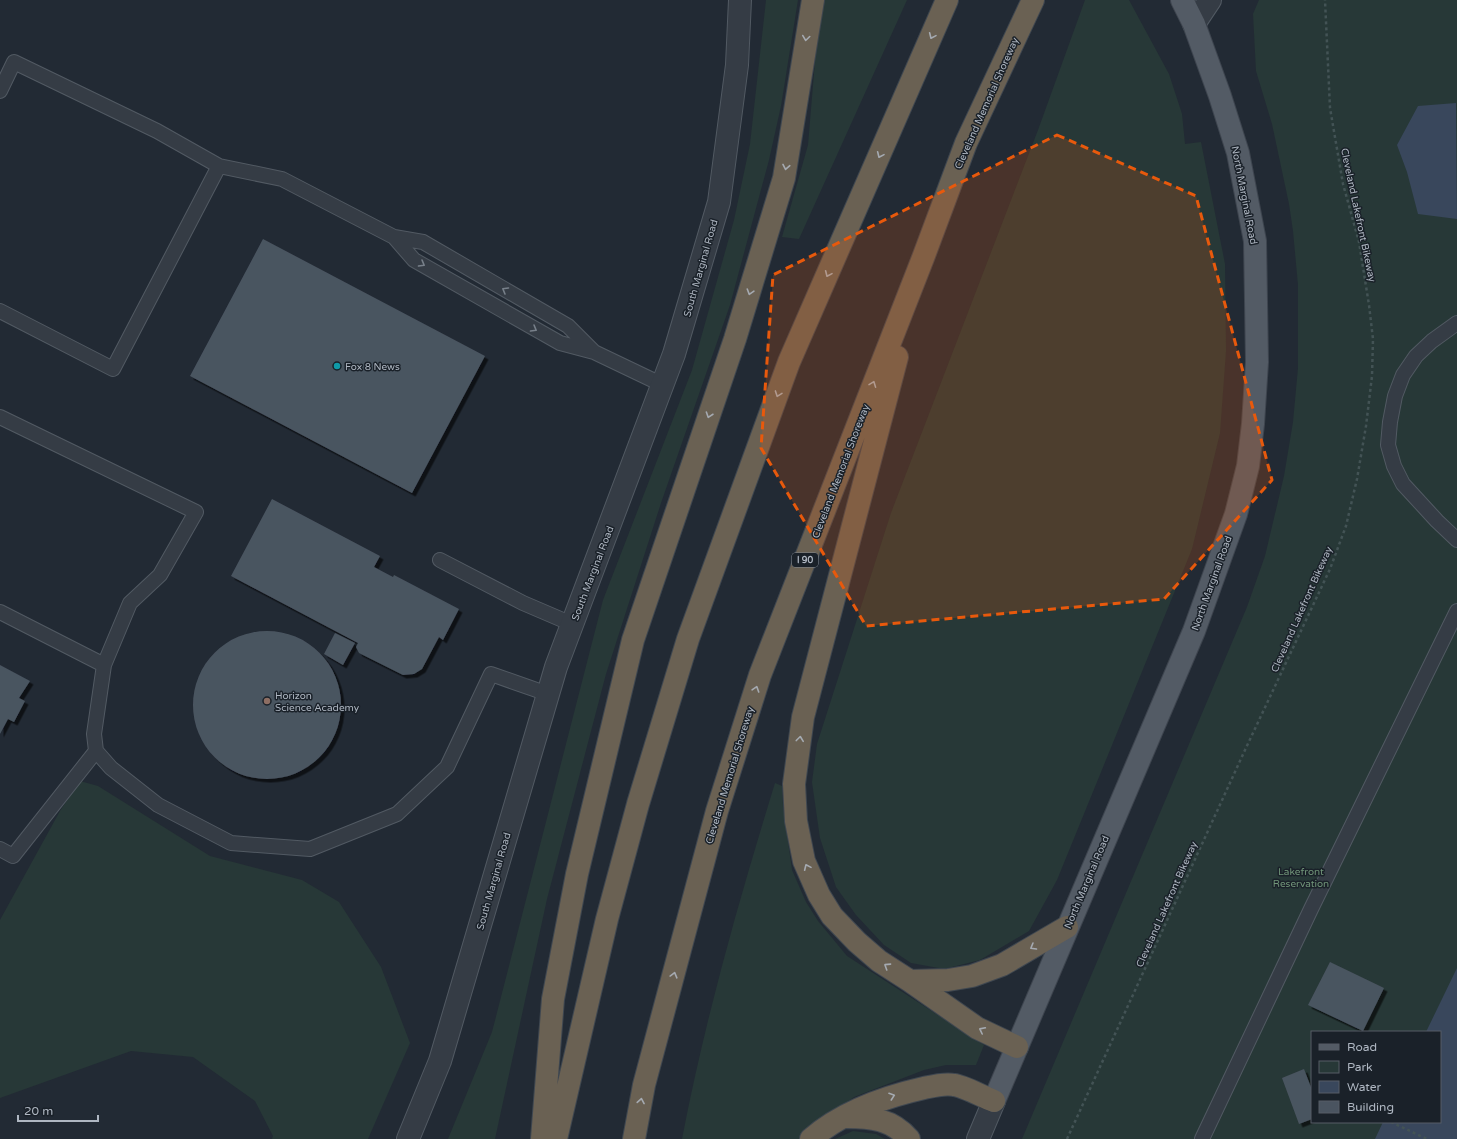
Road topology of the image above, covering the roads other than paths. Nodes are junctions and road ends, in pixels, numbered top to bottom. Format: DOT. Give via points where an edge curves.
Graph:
graph roads {
  1 [pos="740,0"];
  2 [pos="813,0"];
  3 [pos="947,0"];
  4 [pos="1033,0"];
  5 [pos="1182,0"];
  6 [pos="1210,0"];
  7 [pos="1194,24"];
  8 [pos="0,91"];
  9 [pos="219,166"];
  10 [pos="394,237"];
  11 [pos="923,258"];
  12 [pos="0,311"];
  13 [pos="1457,323"];
  14 [pos="594,352"];
  15 [pos="663,385"];
  16 [pos="0,417"];
  17 [pos="1457,540"];
  18 [pos="440,560"];
  19 [pos="1457,611"];
  20 [pos="0,612"];
  21 [pos="572,624"];
  22 [pos="104,665"];
  23 [pos="548,694"];
  24 [pos="96,752"];
  25 [pos="0,849"];
  26 [pos="1067,927"];
  27 [pos="910,981"];
  28 [pos="1017,1047"];
  29 [pos="994,1101"];
  30 [pos="843,1117"];
  31 [pos="408,1139"];
  32 [pos="542,1139"];
  33 [pos="556,1139"];
  34 [pos="634,1139"];
  35 [pos="811,1139"];
  36 [pos="909,1139"];
  37 [pos="978,1139"];
  38 [pos="1202,1139"];
  1 -- 15 [label="street, South Marginal Road" via="737,65 719,202"];
  2 -- 32 [label="highway, one-way" via="784,178 735,339 633,640 579,867 553,999"];
  3 -- 33 [label="highway, one-way" via="789,362 688,639 638,804 607,919"];
  4 -- 11 [label="highway, Cleveland Memorial Shoreway / I 90" via="966,143"];
  5 -- 7 [label="main road, North Marginal Road"];
  6 -- 7 [label="street"];
  7 -- 26 [label="main road, North Marginal Road" via="1238,154 1255,241 1257,362 1248,466 1236,514 1194,631"];
  8 -- 9 [label="lane" via="14,62 157,131"];
  9 -- 10 [label="lane" via="282,179"];
  9 -- 12 [label="lane" via="113,369"];
  14 -- 10 [label="lane, one-way" via="568,326 423,242"];
  10 -- 14 [label="lane, one-way" via="414,260 560,344"];
  27 -- 11 [label="highway, one-way" via="856,942 832,916 819,895 804,861 796,821 794,784 803,717"];
  34 -- 11 [label="highway, Cleveland Memorial Shoreway / I 90, one-way" via="644,1085 717,811 760,675"];
  13 -- 17 [label="lane" via="1416,356 1403,375 1395,396 1388,445 1403,484"];
  14 -- 15 [label="lane"];
  15 -- 21 [label="street, South Marginal Road"];
  16 -- 22 [label="lane" via="196,512 160,575 130,603"];
  18 -- 21 [label="lane" via="523,603"];
  19 -- 38 [label="lane"];
  20 -- 22 [label="lane"];
  21 -- 23 [label="street, South Marginal Road"];
  22 -- 24 [label="lane" via="94,734"];
  23 -- 24 [label="lane" via="491,674 447,767 397,814 310,848 231,843 158,805 111,768"];
  23 -- 31 [label="street, South Marginal Road" via="440,1061"];
  24 -- 25 [label="lane" via="13,856"];
  26 -- 27 [label="highway, one-way" via="1002,965 972,976 948,980"];
  26 -- 28 [label="main road, North Marginal Road"];
  28 -- 27 [label="highway, one-way" via="977,1028"];
  28 -- 29 [label="main road, North Marginal Road"];
  30 -- 29 [label="highway, one-way" via="902,1093 936,1086 954,1085"];
  29 -- 37 [label="street, North Marginal Road"];
  30 -- 35 [label="highway"];
  30 -- 36 [label="highway" via="869,1117 887,1122"];
}
